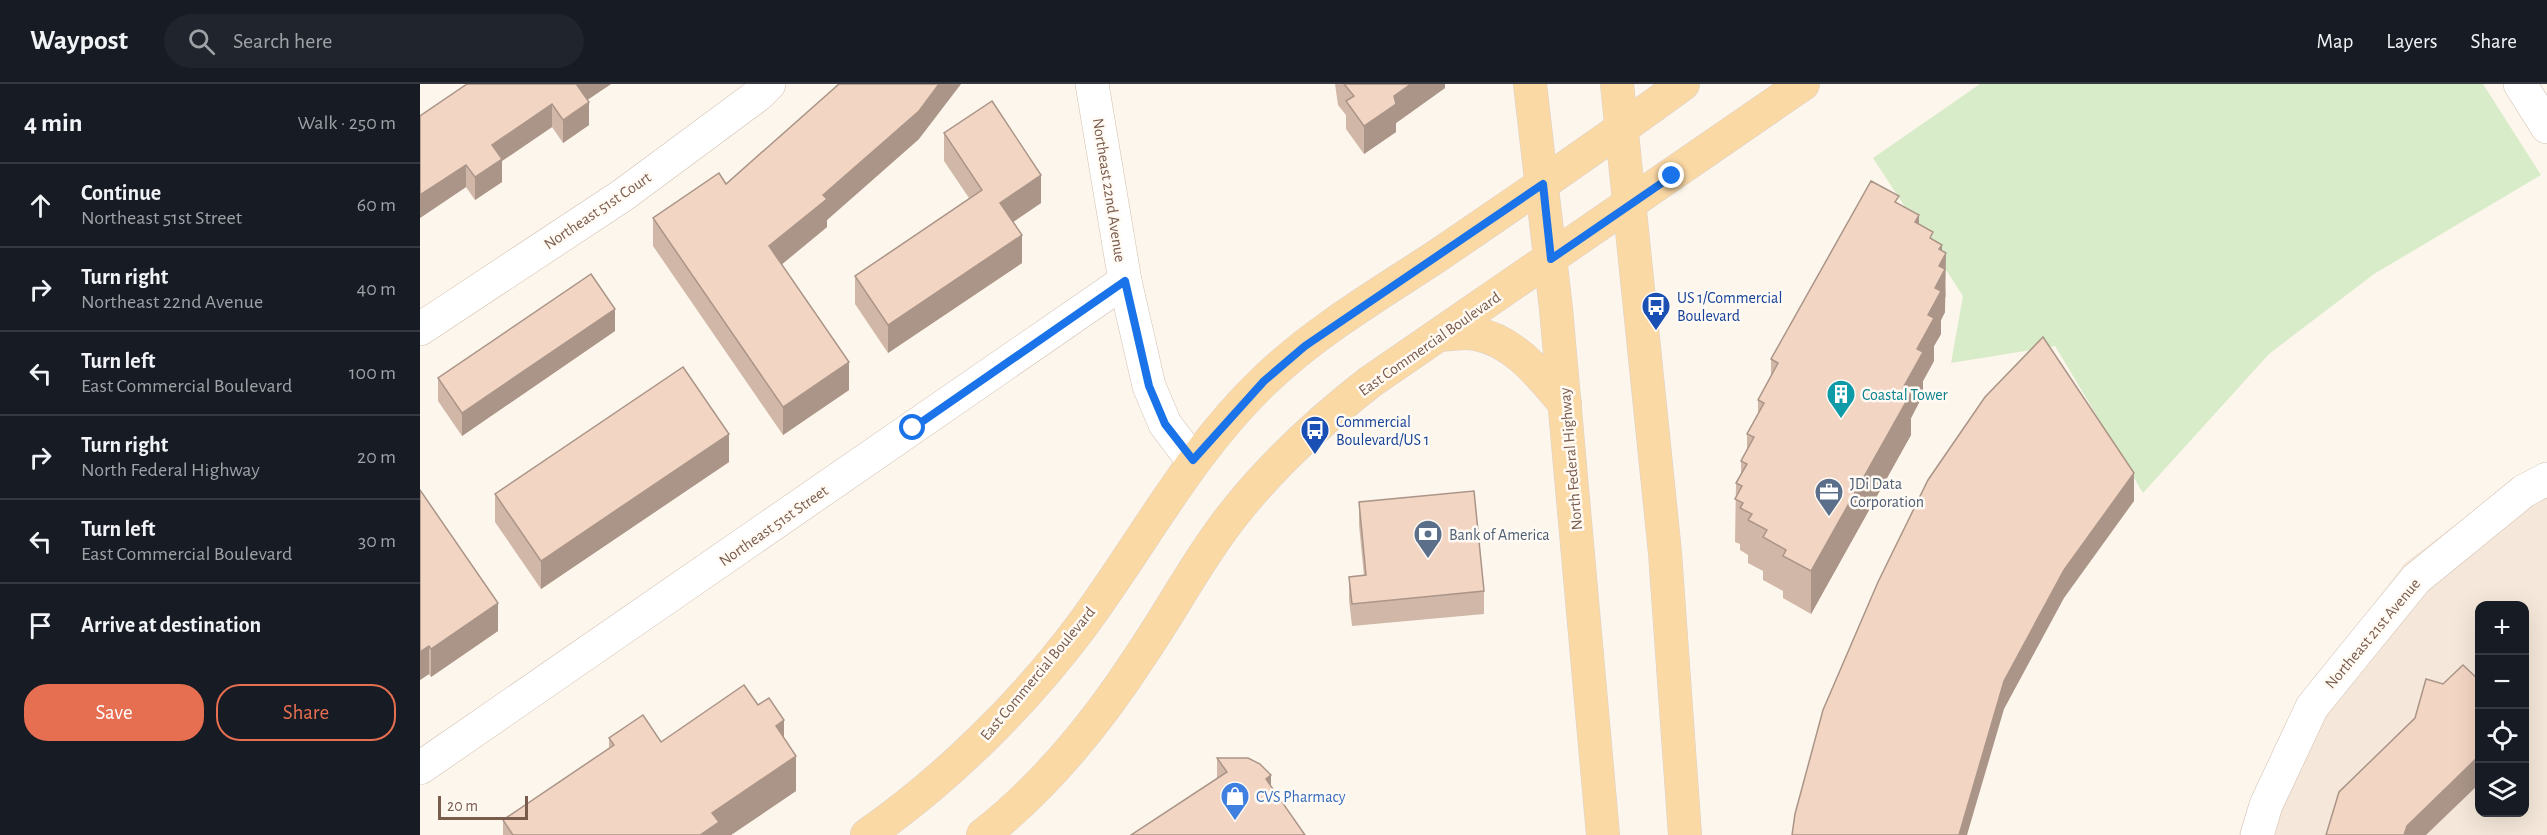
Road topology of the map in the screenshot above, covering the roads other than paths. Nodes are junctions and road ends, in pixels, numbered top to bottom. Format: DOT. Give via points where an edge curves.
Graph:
graph roads {
  1 [pos="769,84"];
  2 [pos="1092,84"];
  3 [pos="1530,84"];
  4 [pos="1617,84"];
  5 [pos="1683,84"];
  6 [pos="1803,84"];
  7 [pos="2520,84"];
  8 [pos="2545,118"];
  9 [pos="1623,128"];
  10 [pos="1543,184"];
  11 [pos="1629,205"];
  12 [pos="1551,259"];
  13 [pos="1125,281"];
  14 [pos="420,329"];
  15 [pos="1439,335"];
  16 [pos="1565,404"];
  17 [pos="1193,460"];
  18 [pos="2547,479"];
  19 [pos="420,768"];
  20 [pos="867,835"];
  21 [pos="983,835"];
  22 [pos="1603,835"];
  23 [pos="1685,835"];
  24 [pos="2257,835"];
  1 -- 14 [label="street, Northeast 51st Court" via="623,195"];
  2 -- 13 [label="street, Northeast 22nd Avenue"];
  3 -- 10 [label="main road, North Federal Highway"];
  4 -- 9 [label="main road"];
  5 -- 9 [label="main road, East Commercial Boulevard"];
  6 -- 11 [label="main road, East Commercial Boulevard"];
  7 -- 8 [label="street"];
  9 -- 10 [label="main road, East Commercial Boulevard"];
  9 -- 11 [label="main road"];
  10 -- 12 [label="main road, North Federal Highway"];
  10 -- 17 [label="main road, East Commercial Boulevard" via="1305,346 1264,381"];
  11 -- 12 [label="main road, East Commercial Boulevard"];
  11 -- 23 [label="main road" via="1665,553"];
  12 -- 15 [label="main road, East Commercial Boulevard"];
  12 -- 16 [label="main road, North Federal Highway"];
  13 -- 17 [label="street, Northeast 22nd Avenue" via="1149,386 1165,424"];
  13 -- 19 [label="street, Northeast 51st Street"];
  15 -- 16 [label="main road" via="1476,333 1506,346 1535,368"];
  15 -- 21 [label="main road, East Commercial Boulevard" via="1361,389 1279,461 1235,512 1099,718 1051,774"];
  16 -- 22 [label="main road, North Federal Highway"];
  17 -- 20 [label="main road, East Commercial Boulevard" via="1080,629 989,734 906,807"];
  18 -- 24 [label="street, Northeast 21st Avenue" via="2524,491 2416,579 2367,639 2312,707 2266,805"];
}
